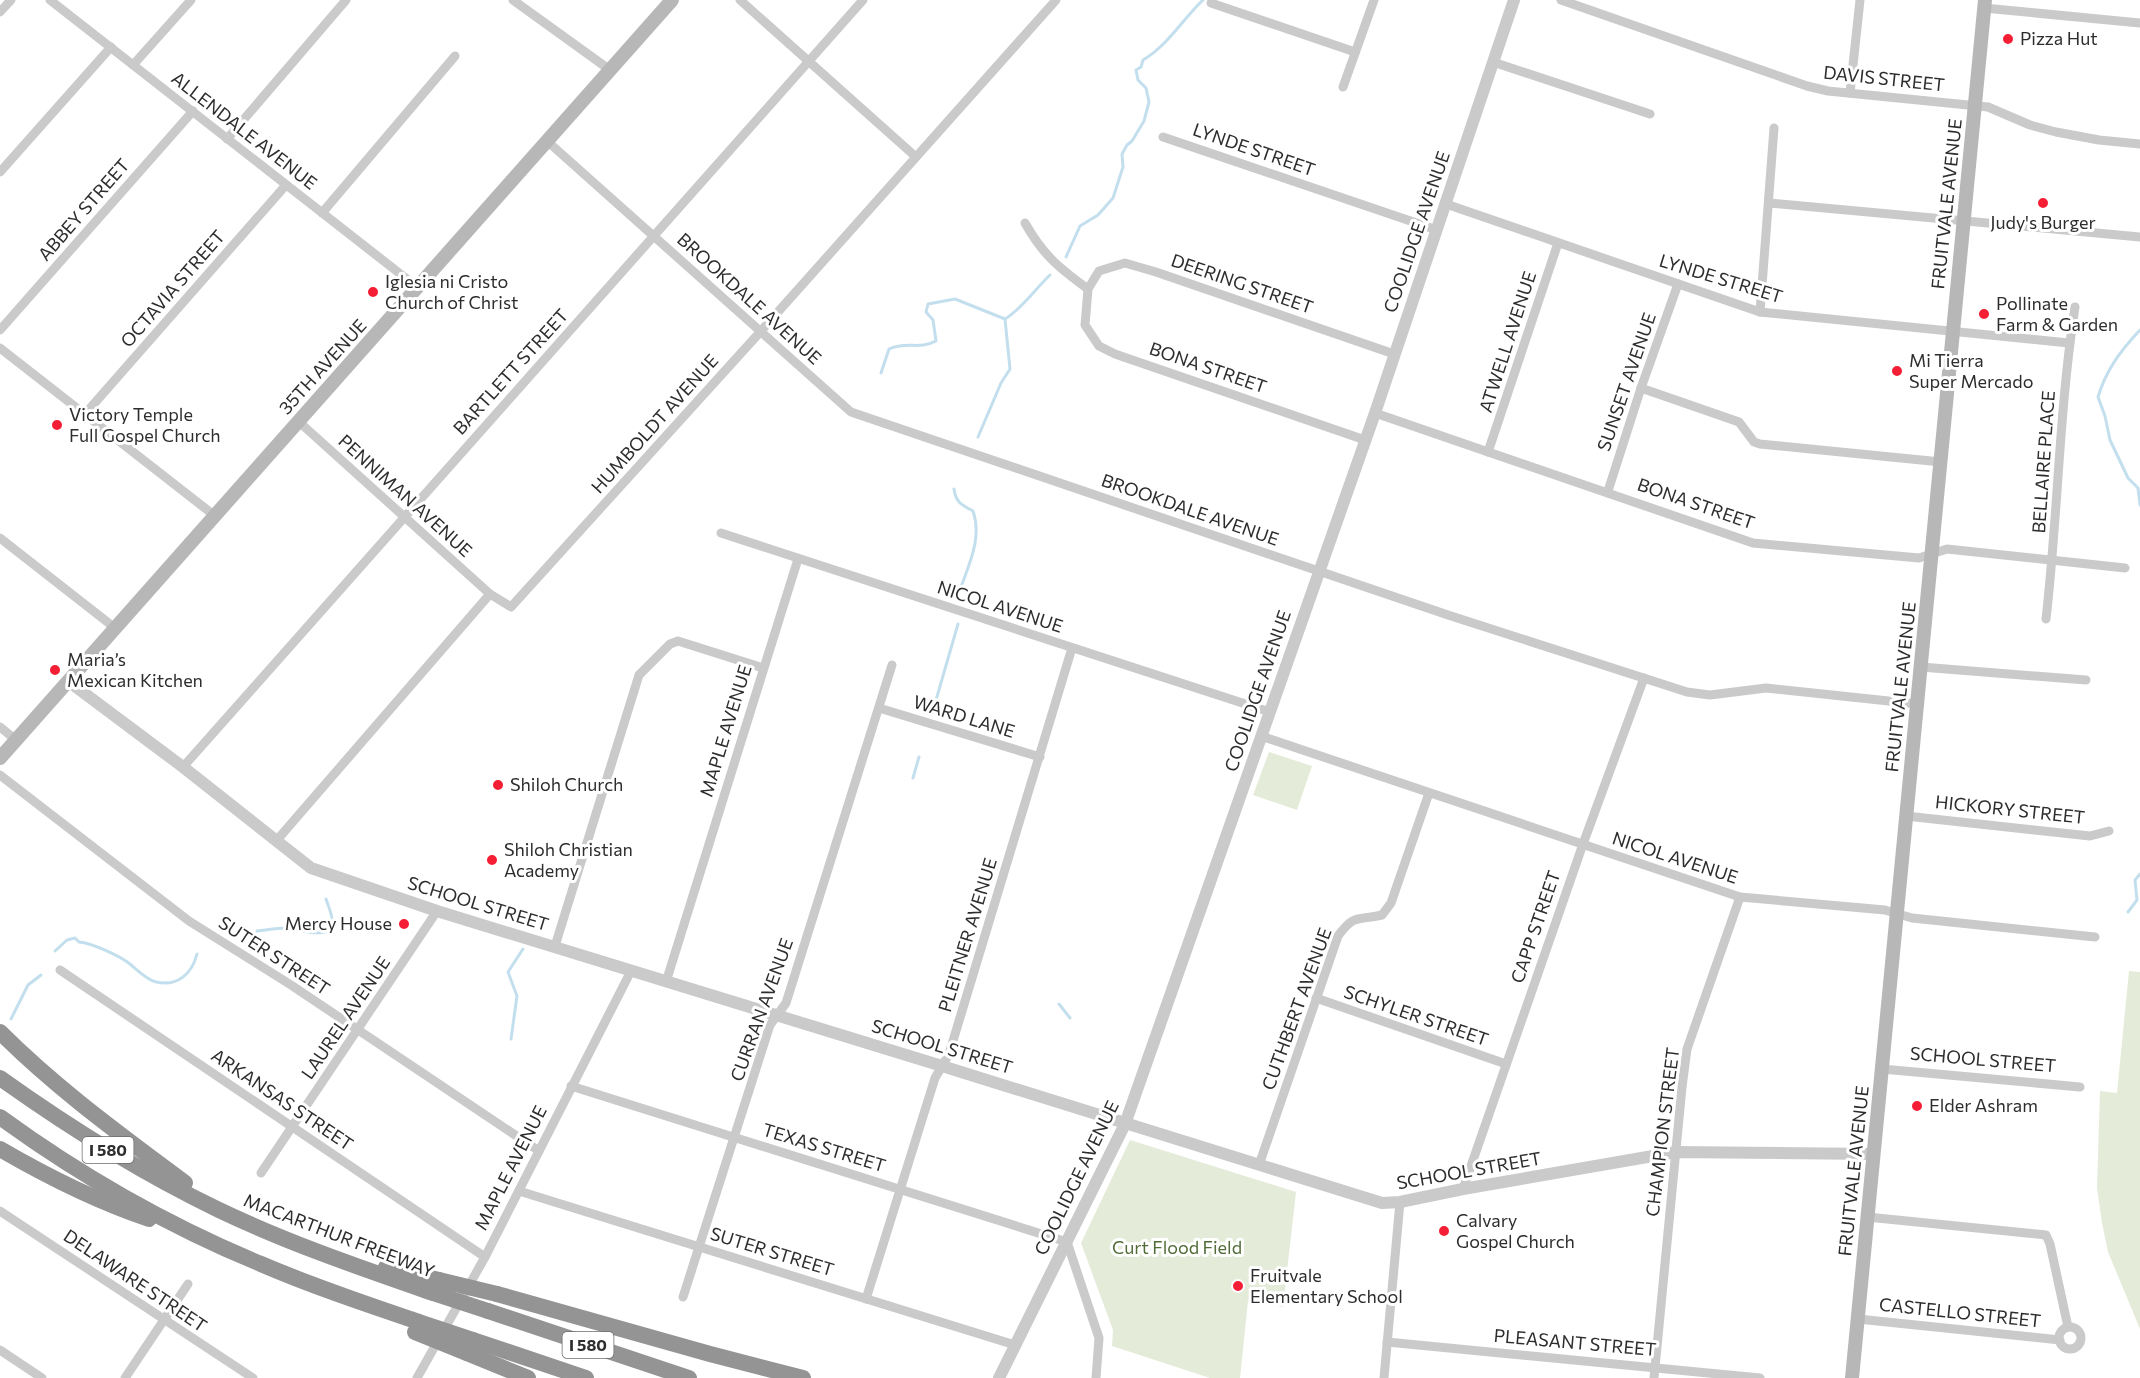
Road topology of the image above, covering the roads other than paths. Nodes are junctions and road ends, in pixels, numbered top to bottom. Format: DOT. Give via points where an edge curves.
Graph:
graph roads {
  1 [pos="11,0"];
  2 [pos="50,0"];
  3 [pos="191,0"];
  4 [pos="346,0"];
  5 [pos="513,0"];
  6 [pos="672,0"];
  7 [pos="740,0"];
  8 [pos="863,0"];
  9 [pos="1056,0"];
  10 [pos="1374,0"];
  11 [pos="1514,0"];
  12 [pos="1561,0"];
  13 [pos="1860,0"];
  14 [pos="1211,3"];
  15 [pos="1985,4"];
  16 [pos="0,12"];
  17 [pos="2140,23"];
  18 [pos="111,47"];
  19 [pos="1355,52"];
  20 [pos="455,56"];
  21 [pos="808,62"];
  22 [pos="1493,62"];
  23 [pos="133,65"];
  24 [pos="610,70"];
  25 [pos="1342,87"];
  26 [pos="1850,93"];
  27 [pos="1975,105"];
  28 [pos="193,111"];
  29 [pos="1650,114"];
  30 [pos="1774,128"];
  31 [pos="1163,137"];
  32 [pos="227,139"];
  33 [pos="547,141"];
  34 [pos="2140,144"];
  35 [pos="916,157"];
  36 [pos="0,172"];
  37 [pos="286,185"];
  38 [pos="1769,203"];
  39 [pos="1446,204"];
  40 [pos="321,213"];
  41 [pos="1964,221"];
  42 [pos="1025,223"];
  43 [pos="1437,230"];
  44 [pos="653,236"];
  45 [pos="2140,237"];
  46 [pos="1558,243"];
  47 [pos="1678,284"];
  48 [pos="417,287"];
  49 [pos="1088,290"];
  50 [pos="2075,307"];
  51 [pos="1760,312"];
  52 [pos="0,330"];
  53 [pos="761,331"];
  54 [pos="1953,331"];
  55 [pos="2069,343"];
  56 [pos="0,348"];
  57 [pos="1394,354"];
  58 [pos="1641,388"];
  59 [pos="1375,413"];
  60 [pos="85,414"];
  61 [pos="298,421"];
  62 [pos="1365,440"];
  63 [pos="1488,452"];
  64 [pos="1941,462"];
  65 [pos="1608,491"];
  66 [pos="215,516"];
  67 [pos="404,518"];
  68 [pos="721,533"];
  69 [pos="0,538"];
  70 [pos="1932,554"];
  71 [pos="798,559"];
  72 [pos="2053,561"];
  73 [pos="2125,568"];
  74 [pos="1319,571"];
  75 [pos="490,594"];
  76 [pos="2046,619"];
  77 [pos="115,628"];
  78 [pos="1072,648"];
  79 [pos="891,665"];
  80 [pos="1921,667"];
  81 [pos="763,668"];
  82 [pos="1644,678"];
  83 [pos="2086,680"];
  84 [pos="68,681"];
  85 [pos="1917,704"];
  86 [pos="879,708"];
  87 [pos="1270,712"];
  88 [pos="0,727"];
  89 [pos="1262,736"];
  90 [pos="16,740"];
  91 [pos="1040,757"];
  92 [pos="0,758"];
  93 [pos="183,767"];
  94 [pos="0,775"];
  95 [pos="1429,793"];
  96 [pos="1906,816"];
  97 [pos="2109,831"];
  98 [pos="277,840"];
  99 [pos="1583,844"];
  100 [pos="1740,897"];
  101 [pos="437,911"];
  102 [pos="1897,914"];
  103 [pos="2095,937"];
  104 [pos="555,946"];
  105 [pos="60,970"];
  106 [pos="631,971"];
  107 [pos="666,982"];
  108 [pos="1316,998"];
  109 [pos="779,1015"];
  110 [pos="358,1031"];
  111 [pos="0,1032"];
  112 [pos="1506,1064"];
  113 [pos="942,1066"];
  114 [pos="1882,1069"];
  115 [pos="0,1078"];
  116 [pos="571,1086"];
  117 [pos="2080,1087"];
  118 [pos="0,1117"];
  119 [pos="1125,1124"];
  120 [pos="293,1127"];
  121 [pos="735,1137"];
  122 [pos="0,1149"];
  123 [pos="539,1151"];
  124 [pos="1676,1152"];
  125 [pos="1874,1154"];
  126 [pos="1258,1165"];
  127 [pos="261,1173"];
  128 [pos="900,1189"];
  129 [pos="1463,1189"];
  130 [pos="519,1191"];
  131 [pos="1400,1202"];
  132 [pos="0,1211"];
  133 [pos="222,1211"];
  134 [pos="1867,1217"];
  135 [pos="206,1239"];
  136 [pos="1067,1242"];
  137 [pos="701,1247"];
  138 [pos="485,1257"];
  139 [pos="188,1284"];
  140 [pos="436,1287"];
  141 [pos="683,1297"];
  142 [pos="866,1299"];
  143 [pos="1858,1318"];
  144 [pos="164,1320"];
  145 [pos="2068,1328"];
  146 [pos="2060,1340"];
  147 [pos="1387,1342"];
  148 [pos="1015,1345"];
  149 [pos="470,1347"];
  150 [pos="0,1350"];
  151 [pos="1655,1367"];
  152 [pos="42,1378"];
  153 [pos="125,1378"];
  154 [pos="253,1378"];
  155 [pos="417,1378"];
  156 [pos="528,1378"];
  157 [pos="586,1378"];
  158 [pos="689,1378"];
  159 [pos="803,1378"];
  160 [pos="999,1378"];
  161 [pos="1096,1378"];
  162 [pos="1384,1378"];
  163 [pos="1654,1378"];
  164 [pos="1760,1378"];
  165 [pos="1852,1378"];
  1 -- 16 [label="street"];
  2 -- 18 [label="street, ALLENDALE AVENUE"];
  3 -- 23 [label="street"];
  4 -- 32 [label="street"];
  5 -- 24 [label="street"];
  6 -- 24 [label="main road, 35TH AVENUE"];
  7 -- 21 [label="street"];
  8 -- 21 [label="street, BARTLETT STREET"];
  9 -- 35 [label="street, HUMBOLDT AVENUE"];
  10 -- 19 [label="street"];
  11 -- 22 [label="street, COOLIDGE AVENUE"];
  12 -- 26 [label="street, DAVIS STREET" via="1808,86"];
  13 -- 26 [label="street"];
  14 -- 19 [label="street"];
  15 -- 17 [label="street"];
  15 -- 27 [label="main road, FRUITVALE AVENUE"];
  18 -- 23 [label="street, ALLENDALE AVENUE"];
  18 -- 36 [label="street"];
  19 -- 25 [label="street"];
  20 -- 40 [label="street"];
  21 -- 35 [label="street"];
  21 -- 44 [label="street, BARTLETT STREET"];
  22 -- 29 [label="street"];
  22 -- 39 [label="street, COOLIDGE AVENUE"];
  23 -- 28 [label="street, ALLENDALE AVENUE"];
  24 -- 33 [label="main road, 35TH AVENUE"];
  26 -- 27 [label="street, DAVIS STREET"];
  27 -- 34 [label="street, DAVIS STREET" via="2056,132"];
  27 -- 41 [label="main road, FRUITVALE AVENUE"];
  28 -- 32 [label="street, ALLENDALE AVENUE"];
  28 -- 52 [label="street, ABBEY STREET"];
  30 -- 38 [label="street"];
  31 -- 43 [label="street, LYNDE STREET"];
  32 -- 37 [label="street, ALLENDALE AVENUE"];
  33 -- 44 [label="street, BROOKDALE AVENUE"];
  33 -- 48 [label="main road, 35TH AVENUE"];
  35 -- 53 [label="street, HUMBOLDT AVENUE"];
  37 -- 40 [label="street, ALLENDALE AVENUE"];
  37 -- 60 [label="street, OCTAVIA STREET"];
  38 -- 41 [label="street"];
  38 -- 51 [label="street"];
  39 -- 43 [label="street, COOLIDGE AVENUE"];
  39 -- 46 [label="street, LYNDE STREET"];
  40 -- 48 [label="street, ALLENDALE AVENUE"];
  41 -- 45 [label="street"];
  41 -- 54 [label="main road, FRUITVALE AVENUE"];
  42 -- 49 [label="street" via="1056,266"];
  43 -- 57 [label="street, COOLIDGE AVENUE"];
  44 -- 53 [label="street, BROOKDALE AVENUE"];
  44 -- 67 [label="street, BARTLETT STREET"];
  46 -- 47 [label="street, LYNDE STREET"];
  46 -- 63 [label="street, ATWELL AVENUE"];
  47 -- 51 [label="street, LYNDE STREET"];
  47 -- 58 [label="street, SUNSET AVENUE"];
  48 -- 61 [label="main road, 35TH AVENUE"];
  49 -- 57 [label="street, DEERING STREET" via="1099,272 1125,263"];
  49 -- 62 [label="street, BONA STREET" via="1085,325 1099,346"];
  50 -- 55 [label="street, BELLAIRE PLACE"];
  51 -- 54 [label="street, LYNDE STREET"];
  53 -- 74 [label="street, BROOKDALE AVENUE" via="851,412"];
  53 -- 75 [label="street, HUMBOLDT AVENUE" via="511,607"];
  54 -- 55 [label="street, LYNDE STREET"];
  54 -- 64 [label="main road, FRUITVALE AVENUE"];
  55 -- 72 [label="street, BELLAIRE PLACE"];
  56 -- 60 [label="street"];
  57 -- 59 [label="street, COOLIDGE AVENUE"];
  58 -- 64 [label="street" via="1739,422 1760,444"];
  58 -- 65 [label="street, SUNSET AVENUE"];
  59 -- 62 [label="street, COOLIDGE AVENUE"];
  59 -- 63 [label="street, BONA STREET"];
  60 -- 66 [label="street"];
  61 -- 66 [label="main road, 35TH AVENUE"];
  61 -- 67 [label="street, PENNIMAN AVENUE"];
  62 -- 74 [label="street, COOLIDGE AVENUE"];
  63 -- 65 [label="street, BONA STREET"];
  64 -- 70 [label="main road, FRUITVALE AVENUE"];
  65 -- 70 [label="street, BONA STREET" via="1753,543 1919,558"];
  66 -- 77 [label="main road, 35TH AVENUE"];
  67 -- 75 [label="street, PENNIMAN AVENUE"];
  67 -- 93 [label="street, BARTLETT STREET"];
  68 -- 71 [label="street, NICOL AVENUE"];
  69 -- 77 [label="street"];
  70 -- 72 [label="street, BONA STREET" via="1947,549"];
  70 -- 80 [label="main road, FRUITVALE AVENUE"];
  71 -- 78 [label="street, NICOL AVENUE"];
  71 -- 81 [label="street, MAPLE AVENUE"];
  72 -- 73 [label="street, BONA STREET"];
  72 -- 76 [label="street, BELLAIRE PLACE"];
  74 -- 82 [label="street, BROOKDALE AVENUE"];
  74 -- 87 [label="street, COOLIDGE AVENUE"];
  75 -- 98 [label="street"];
  77 -- 84 [label="main road, 35TH AVENUE"];
  78 -- 87 [label="street, NICOL AVENUE"];
  78 -- 91 [label="street, PLEITNER AVENUE"];
  79 -- 86 [label="street, CURRAN AVENUE"];
  80 -- 83 [label="street"];
  80 -- 85 [label="main road, FRUITVALE AVENUE"];
  81 -- 104 [label="street" via="678,641 639,675"];
  81 -- 107 [label="street, MAPLE AVENUE"];
  82 -- 85 [label="street, BROOKDALE AVENUE" via="1710,695 1766,688"];
  82 -- 99 [label="street, CAPP STREET"];
  84 -- 90 [label="main road, 35TH AVENUE"];
  84 -- 93 [label="street, SCHOOL STREET"];
  85 -- 96 [label="main road, FRUITVALE AVENUE"];
  86 -- 91 [label="street, WARD LANE"];
  86 -- 109 [label="street, CURRAN AVENUE"];
  87 -- 89 [label="street, COOLIDGE AVENUE"];
  88 -- 90 [label="street"];
  89 -- 95 [label="street, NICOL AVENUE"];
  89 -- 119 [label="street, COOLIDGE AVENUE"];
  90 -- 92 [label="main road, 35TH AVENUE"];
  91 -- 113 [label="street, PLEITNER AVENUE" via="949,1054"];
  93 -- 98 [label="street, SCHOOL STREET"];
  94 -- 110 [label="street, SUTER STREET" via="189,921"];
  95 -- 99 [label="street, NICOL AVENUE"];
  95 -- 108 [label="street, CUTHBERT AVENUE" via="1391,903 1382,915 1348,921 1338,936"];
  96 -- 97 [label="street, HICKORY STREET" via="2090,836"];
  96 -- 102 [label="main road, FRUITVALE AVENUE"];
  98 -- 101 [label="street, SCHOOL STREET" via="311,868"];
  99 -- 100 [label="street, NICOL AVENUE"];
  99 -- 112 [label="street, CAPP STREET"];
  100 -- 102 [label="street, NICOL AVENUE"];
  100 -- 124 [label="street, CHAMPION STREET" via="1688,1049"];
  101 -- 104 [label="street, SCHOOL STREET"];
  101 -- 110 [label="street, LAUREL AVENUE"];
  102 -- 103 [label="street, NICOL AVENUE"];
  102 -- 114 [label="main road, FRUITVALE AVENUE"];
  104 -- 106 [label="street, SCHOOL STREET"];
  105 -- 120 [label="street, ARKANSAS STREET"];
  106 -- 107 [label="street, SCHOOL STREET"];
  106 -- 116 [label="street, MAPLE AVENUE"];
  107 -- 109 [label="street, SCHOOL STREET"];
  108 -- 112 [label="street, SCHYLER STREET"];
  108 -- 126 [label="street, CUTHBERT AVENUE"];
  109 -- 113 [label="street, SCHOOL STREET"];
  109 -- 121 [label="street, CURRAN AVENUE" via="770,1025"];
  110 -- 120 [label="street, LAUREL AVENUE"];
  110 -- 123 [label="street, SUTER STREET"];
  111 -- 133 [label="highway" via="88,1112"];
  112 -- 129 [label="street, CAPP STREET"];
  113 -- 119 [label="street, SCHOOL STREET"];
  113 -- 128 [label="street, PLEITNER AVENUE"];
  114 -- 117 [label="street, SCHOOL STREET"];
  114 -- 125 [label="main road, FRUITVALE AVENUE"];
  115 -- 133 [label="highway, MACARTHUR FREEWAY / I 580" via="90,1140"];
  116 -- 121 [label="street, TEXAS STREET"];
  116 -- 123 [label="street, MAPLE AVENUE"];
  118 -- 135 [label="highway, I 580" via="111,1189"];
  119 -- 126 [label="street, SCHOOL STREET"];
  119 -- 136 [label="street, COOLIDGE AVENUE"];
  120 -- 127 [label="street, LAUREL AVENUE"];
  120 -- 138 [label="street, ARKANSAS STREET"];
  121 -- 128 [label="street, TEXAS STREET"];
  121 -- 137 [label="street, CURRAN AVENUE"];
  122 -- 135 [label="highway" via="92,1198"];
  123 -- 130 [label="street, MAPLE AVENUE"];
  124 -- 125 [label="street, SCHOOL STREET"];
  124 -- 129 [label="street, SCHOOL STREET"];
  124 -- 151 [label="street, CHAMPION STREET"];
  125 -- 134 [label="main road, FRUITVALE AVENUE"];
  126 -- 131 [label="street, SCHOOL STREET" via="1382,1203"];
  128 -- 136 [label="street, TEXAS STREET"];
  128 -- 142 [label="street, PLEITNER AVENUE"];
  129 -- 131 [label="street, SCHOOL STREET"];
  130 -- 137 [label="street, SUTER STREET"];
  130 -- 138 [label="street, MAPLE AVENUE"];
  131 -- 147 [label="street"];
  132 -- 144 [label="street, DELAWARE STREET"];
  133 -- 140 [label="highway, MACARTHUR FREEWAY / I 580" via="310,1249"];
  134 -- 143 [label="main road, FRUITVALE AVENUE"];
  134 -- 145 [label="street" via="2046,1235"];
  135 -- 149 [label="highway, I 580, bridge"];
  136 -- 148 [label="street, COOLIDGE AVENUE"];
  136 -- 161 [label="street" via="1100,1338"];
  137 -- 141 [label="street, CURRAN AVENUE"];
  137 -- 142 [label="street, SUTER STREET"];
  138 -- 155 [label="street, MAPLE AVENUE"];
  139 -- 144 [label="street"];
  140 -- 158 [label="highway, MACARTHUR FREEWAY / I 580, bridge" via="488,1311"];
  140 -- 159 [label="highway, bridge" via="497,1294"];
  142 -- 148 [label="street, SUTER STREET"];
  143 -- 146 [label="street, CASTELLO STREET"];
  143 -- 165 [label="main road, FRUITVALE AVENUE"];
  144 -- 153 [label="street"];
  144 -- 154 [label="street, DELAWARE STREET"];
  145 -- 146 [label="street"];
  145 -- 146 [label="street" via="2080,1333 2080,1344 2066,1348"];
  147 -- 151 [label="street, PLEASANT STREET"];
  147 -- 162 [label="street"];
  148 -- 160 [label="street, COOLIDGE AVENUE"];
  149 -- 156 [label="highway"];
  149 -- 157 [label="highway, I 580"];
  150 -- 152 [label="street"];
  151 -- 163 [label="street, CHAMPION STREET"];
  151 -- 164 [label="street, PLEASANT STREET"];
}
